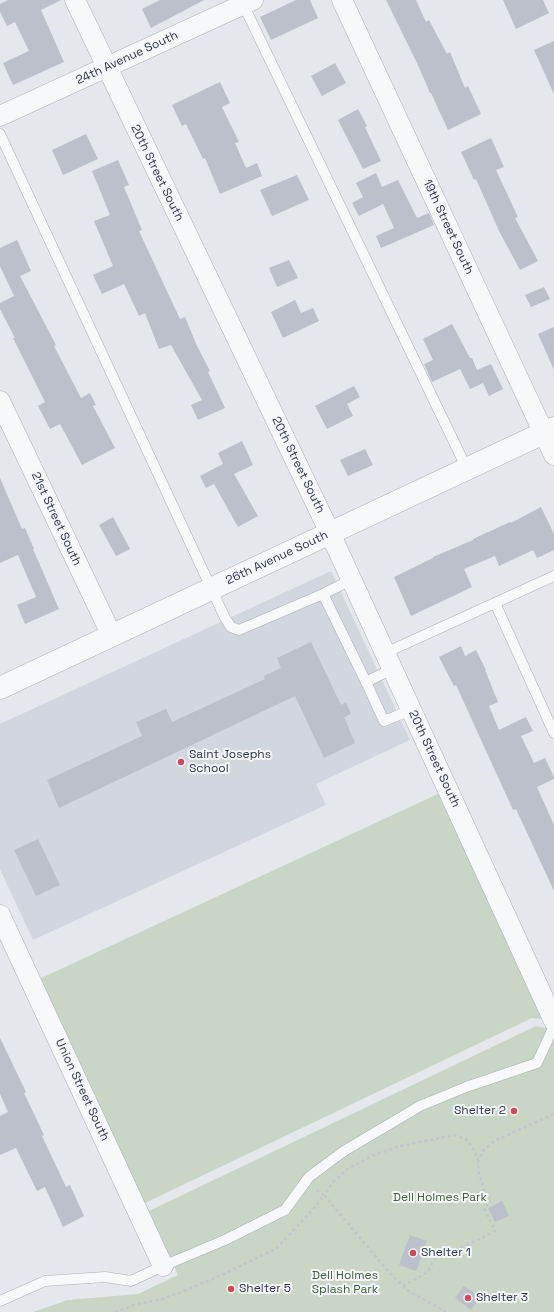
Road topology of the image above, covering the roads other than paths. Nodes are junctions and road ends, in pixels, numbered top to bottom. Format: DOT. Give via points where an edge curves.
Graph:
graph roads {
  1 [pos="75,0"];
  2 [pos="342,0"];
  3 [pos="246,1"];
  4 [pos="106,67"];
  5 [pos="0,116"];
  6 [pos="0,134"];
  7 [pos="0,401"];
  8 [pos="549,430"];
  9 [pos="554,455"];
  10 [pos="467,469"];
  11 [pos="330,533"];
  12 [pos="554,576"];
  13 [pos="351,580"];
  14 [pos="210,589"];
  15 [pos="323,594"];
  16 [pos="495,602"];
  17 [pos="112,636"];
  18 [pos="389,661"];
  19 [pos="366,682"];
  20 [pos="0,688"];
  21 [pos="411,710"];
  22 [pos="554,733"];
  23 [pos="0,915"];
  24 [pos="554,1021"];
  25 [pos="554,1026"];
  26 [pos="163,1266"];
  27 [pos="0,1301"];
  1 -- 4 [label="street, 20th Street South"];
  2 -- 8 [label="street, 19th Street South"];
  3 -- 4 [label="street, 24th Avenue South"];
  3 -- 10 [label="lane"];
  4 -- 5 [label="street, 24th Avenue South"];
  4 -- 11 [label="street, 20th Street South"];
  6 -- 14 [label="lane"];
  7 -- 17 [label="street, 21st Street South"];
  8 -- 9 [label="street, 19th Street South"];
  8 -- 10 [label="street, 26th Avenue South"];
  10 -- 11 [label="street, 26th Avenue South"];
  11 -- 13 [label="street, 20th Street South"];
  11 -- 14 [label="street, 26th Avenue South"];
  12 -- 16 [label="lane"];
  13 -- 15 [label="lane"];
  13 -- 18 [label="street, 20th Street South"];
  14 -- 15 [label="lane" via="224,618 231,627 239,630"];
  14 -- 17 [label="street, 26th Avenue South"];
  15 -- 19 [label="lane"];
  16 -- 18 [label="lane"];
  16 -- 22 [label="lane"];
  17 -- 20 [label="street, 26th Avenue South"];
  18 -- 19 [label="lane"];
  18 -- 21 [label="street, 20th Street South"];
  19 -- 21 [label="lane" via="384,721"];
  21 -- 24 [label="street, 20th Street South"];
  23 -- 26 [label="street, Union Street South"];
  25 -- 26 [label="lane" via="537,1063 420,1106 344,1151 309,1177 285,1210 225,1240"];
  26 -- 27 [label="lane" via="131,1281 105,1277 45,1281"];
}
